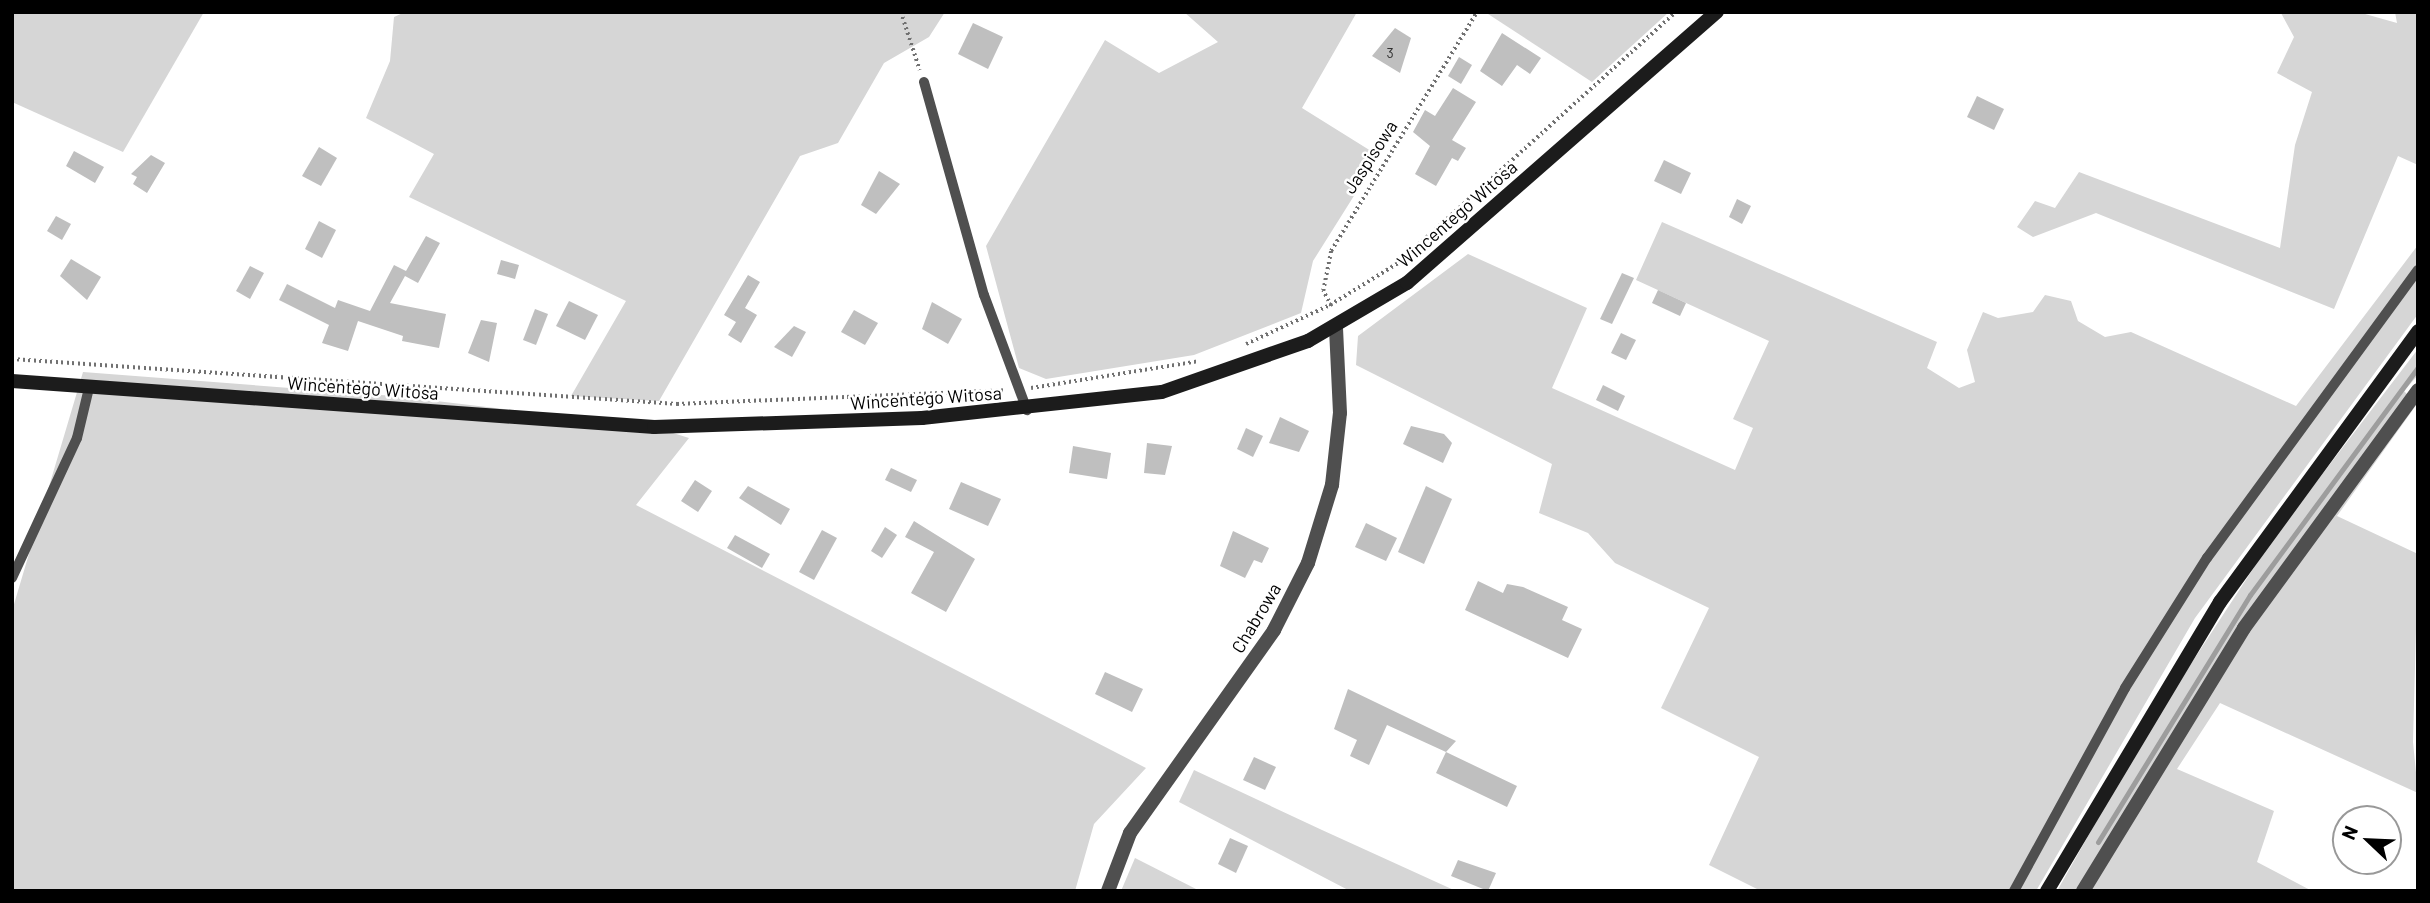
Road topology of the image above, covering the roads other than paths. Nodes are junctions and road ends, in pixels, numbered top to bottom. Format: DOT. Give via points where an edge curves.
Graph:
graph roads {
  1 [pos="1717,12"];
  2 [pos="924,82"];
  3 [pos="2418,270"];
  4 [pos="1336,328"];
  5 [pos="2418,331"];
  6 [pos="12,380"];
  7 [pos="89,388"];
  8 [pos="2418,390"];
  9 [pos="1027,410"];
  10 [pos="12,578"];
  11 [pos="1108,891"];
  12 [pos="2014,891"];
  13 [pos="2047,891"];
  14 [pos="2083,891"];
  1 -- 4 [label="main road, Wincentego Witosa" via="1593,117 1480,225 1407,283"];
  2 -- 9 [label="lane" via="984,295"];
  3 -- 12 [label="lane" via="2207,558 2118,699"];
  4 -- 9 [label="main road, Wincentego Witosa" via="1201,382"];
  4 -- 11 [label="street, Chabrowa" via="1340,413 1332,485 1308,564 1268,640 1130,833"];
  5 -- 13 [label="main road" via="2220,602"];
  6 -- 7 [label="main road, Wincentego Witosa"];
  7 -- 9 [label="main road, Wincentego Witosa" via="654,427 799,426"];
  7 -- 10 [label="lane" via="77,438"];
  8 -- 14 [label="street" via="2244,628"];
}
